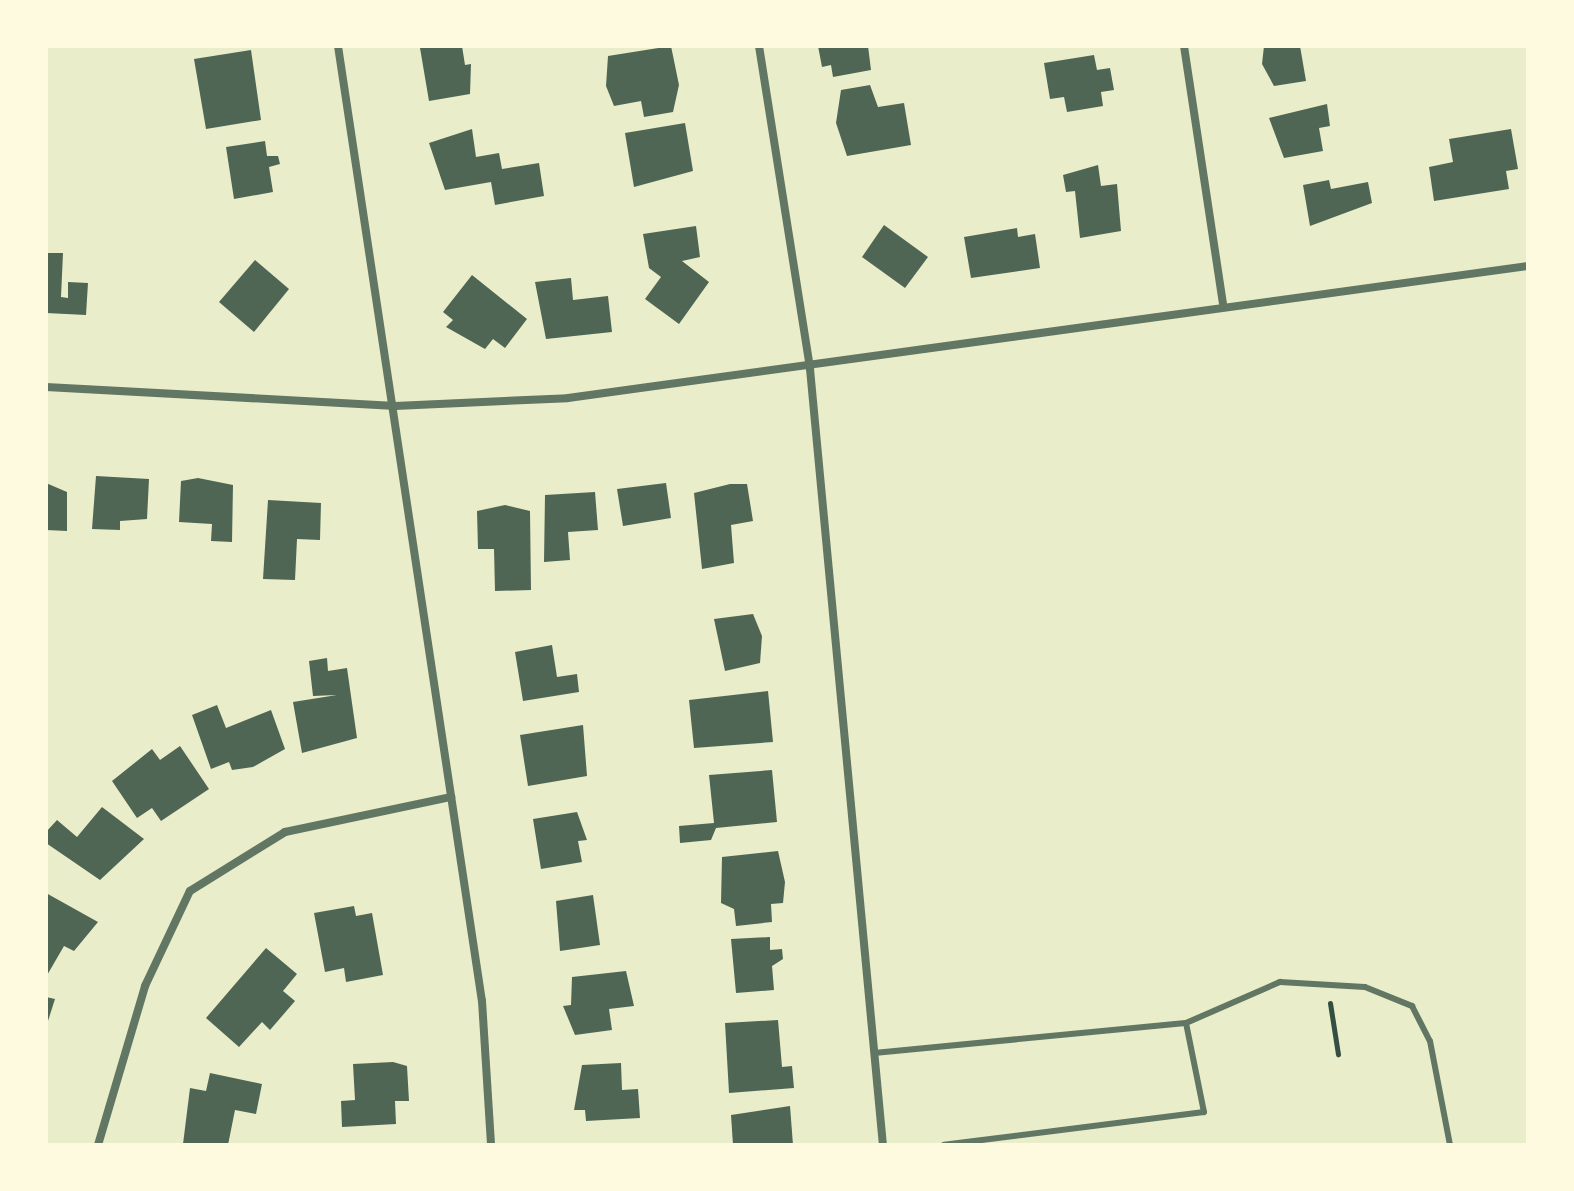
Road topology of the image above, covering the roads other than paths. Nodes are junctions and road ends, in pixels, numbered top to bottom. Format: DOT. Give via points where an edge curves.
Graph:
graph roads {
  1 [pos="338,46"];
  2 [pos="759,46"];
  3 [pos="1184,46"];
  4 [pos="1528,266"];
  5 [pos="1223,303"];
  6 [pos="810,369"];
  7 [pos="46,387"];
  8 [pos="395,406"];
  9 [pos="451,797"];
  10 [pos="1186,1023"];
  11 [pos="874,1053"];
  12 [pos="98,1145"];
  13 [pos="491,1145"];
  14 [pos="883,1145"];
  15 [pos="944,1145"];
  16 [pos="1450,1145"];
  1 -- 8 [label="street"];
  2 -- 6 [label="street"];
  3 -- 5 [label="street"];
  4 -- 5 [label="street"];
  5 -- 6 [label="street"];
  6 -- 8 [label="street" via="568,398"];
  6 -- 11 [label="street"];
  7 -- 8 [label="street"];
  8 -- 9 [label="street"];
  9 -- 12 [label="street" via="285,832 190,891 145,986"];
  9 -- 13 [label="street" via="482,1001"];
  10 -- 11 [label="lane"];
  10 -- 15 [label="lane" via="1204,1112"];
  10 -- 16 [label="lane" via="1280,982 1365,987 1412,1006 1430,1041"];
  11 -- 14 [label="street"];
}
